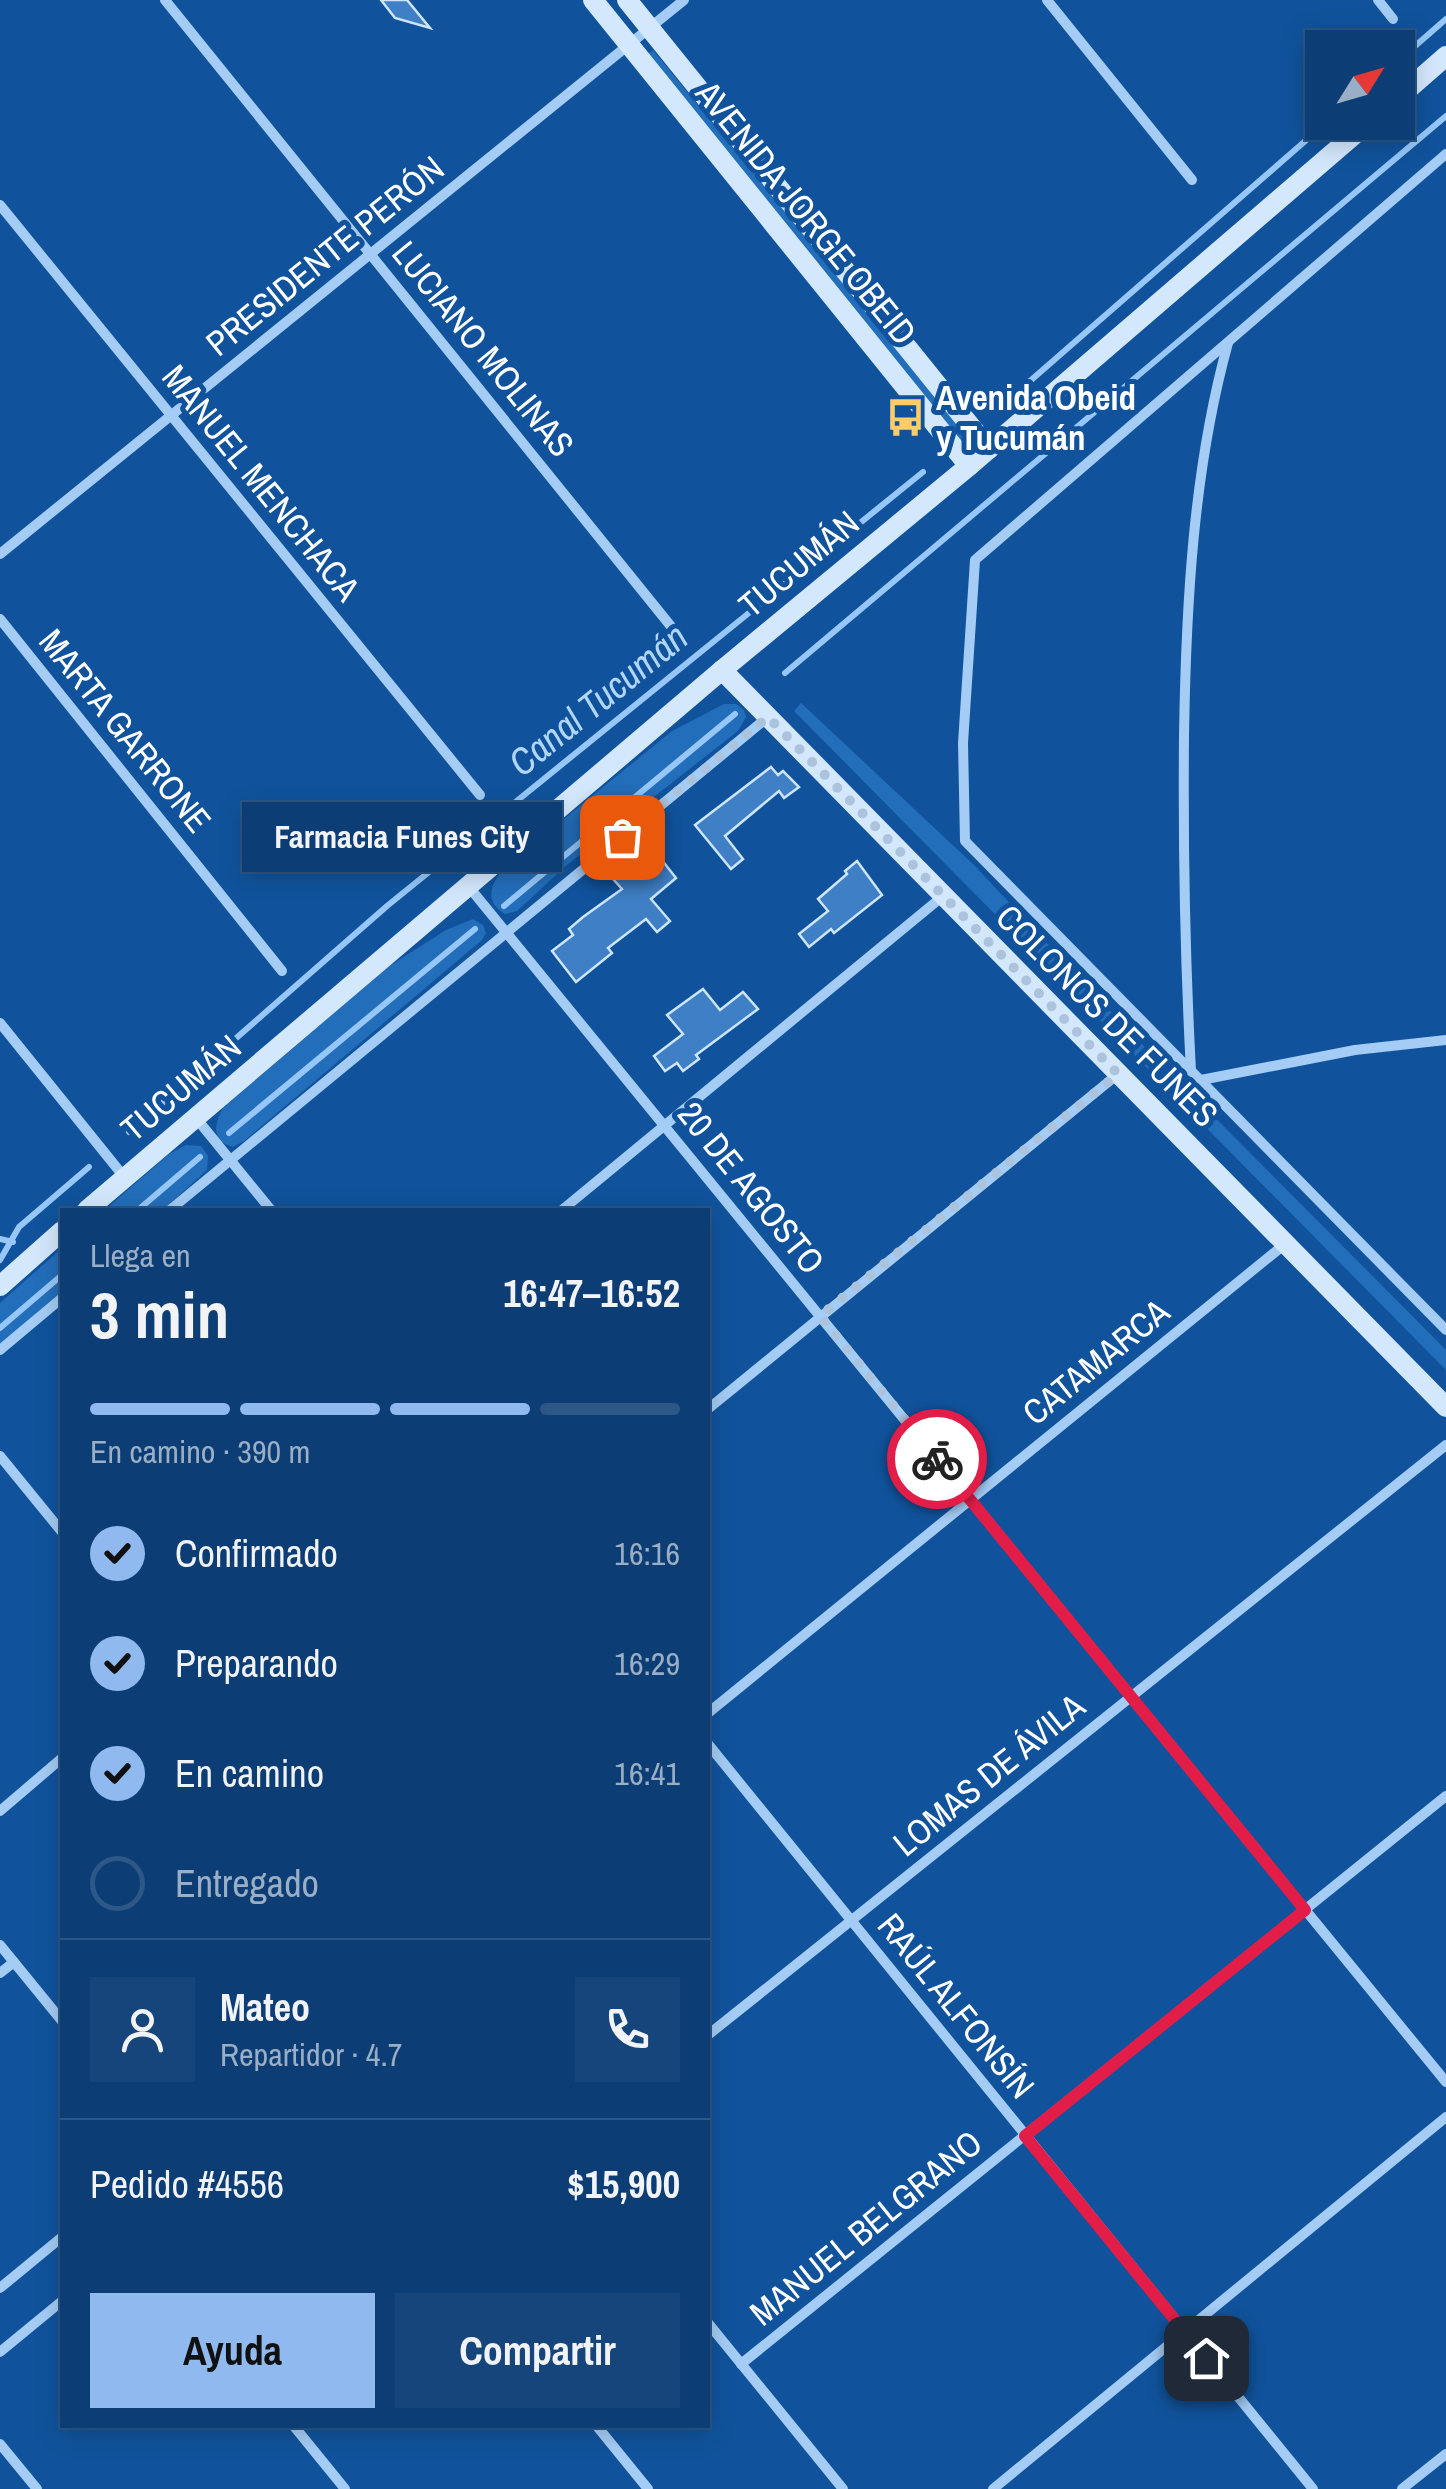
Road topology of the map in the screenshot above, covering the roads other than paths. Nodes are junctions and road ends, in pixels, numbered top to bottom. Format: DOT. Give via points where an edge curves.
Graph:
graph roads {
  1 [pos="165,0"];
  2 [pos="593,0"];
  3 [pos="627,0"];
  4 [pos="684,0"];
  5 [pos="1047,0"];
  6 [pos="1378,0"];
  7 [pos="1393,19"];
  8 [pos="650,28"];
  9 [pos="629,45"];
  10 [pos="1446,56"];
  11 [pos="1415,83"];
  12 [pos="1348,140"];
  13 [pos="1446,154"];
  14 [pos="1192,180"];
  15 [pos="0,205"];
  16 [pos="370,254"];
  17 [pos="1228,342"];
  18 [pos="171,416"];
  19 [pos="989,448"];
  20 [pos="969,466"];
  21 [pos="0,554"];
  22 [pos="0,618"];
  23 [pos="682,640"];
  24 [pos="722,670"];
  25 [pos="768,717"];
  26 [pos="480,795"];
  27 [pos="468,886"];
  28 [pos="943,896"];
  29 [pos="506,932"];
  30 [pos="282,971"];
  31 [pos="0,1022"];
  32 [pos="1446,1040"];
  33 [pos="1192,1071"];
  34 [pos="1118,1074"];
  35 [pos="1200,1080"];
  36 [pos="196,1118"];
  37 [pos="664,1126"];
  38 [pos="230,1160"];
  39 [pos="125,1178"];
  40 [pos="90,1208"];
  41 [pos="172,1208"];
  42 [pos="270,1208"];
  43 [pos="564,1208"];
  44 [pos="60,1234"];
  45 [pos="1286,1244"];
  46 [pos="0,1286"];
  47 [pos="60,1300"];
  48 [pos="820,1316"];
  49 [pos="1446,1330"];
  50 [pos="0,1350"];
  51 [pos="710,1406"];
  52 [pos="1446,1406"];
  53 [pos="1446,1445"];
  54 [pos="0,1456"];
  55 [pos="970,1500"];
  56 [pos="60,1530"];
  57 [pos="1131,1696"];
  58 [pos="710,1710"];
  59 [pos="710,1746"];
  60 [pos="60,1760"];
  61 [pos="1446,1796"];
  62 [pos="0,1810"];
  63 [pos="1305,1910"];
  64 [pos="851,1920"];
  65 [pos="0,1945"];
  66 [pos="14,1962"];
  67 [pos="0,1973"];
  68 [pos="60,2019"];
  69 [pos="710,2034"];
  70 [pos="1446,2082"];
  71 [pos="1446,2117"];
  72 [pos="1025,2136"];
  73 [pos="60,2239"];
  74 [pos="0,2288"];
  75 [pos="60,2303"];
  76 [pos="710,2325"];
  77 [pos="1185,2331"];
  78 [pos="0,2352"];
  79 [pos="741,2364"];
  80 [pos="295,2428"];
  81 [pos="598,2428"];
  82 [pos="0,2444"];
  83 [pos="1446,2454"];
  84 [pos="37,2489"];
  85 [pos="346,2489"];
  86 [pos="648,2489"];
  87 [pos="843,2489"];
  88 [pos="993,2489"];
  89 [pos="1314,2489"];
  90 [pos="1402,2489"];
  1 -- 16 [label="street, LUCIANO MOLINAS"];
  2 -- 9 [label="main road, AVENIDA JORGE OBEID"];
  3 -- 8 [label="main road, AVENIDA JORGE OBEID"];
  4 -- 8 [label="street, PRESIDENTE PERÓN"];
  5 -- 14 [label="street"];
  6 -- 7 [label="street"];
  8 -- 9 [label="street, PRESIDENTE PERÓN"];
  8 -- 19 [label="main road, AVENIDA JORGE OBEID"];
  9 -- 16 [label="street, PRESIDENTE PERÓN"];
  9 -- 20 [label="main road, AVENIDA JORGE OBEID"];
  10 -- 11 [label="main road"];
  12 -- 19 [label="main road, TUCUMÁN"];
  13 -- 17 [label="street"];
  15 -- 18 [label="street, MANUEL MENCHACA"];
  16 -- 18 [label="street, PRESIDENTE PERÓN"];
  16 -- 23 [label="street, LUCIANO MOLINAS"];
  17 -- 33 [label="street" via="1199,501 1186,642 1183,906"];
  17 -- 33 [label="street" via="975,560 968,619 964,841"];
  18 -- 21 [label="street, PRESIDENTE PERÓN"];
  18 -- 26 [label="street, MANUEL MENCHACA"];
  19 -- 20 [label="main road, TUCUMÁN"];
  20 -- 24 [label="main road, TUCUMÁN"];
  22 -- 30 [label="street, MARTA GARRONE"];
  24 -- 25 [label="main road, COLONOS DE FUNES"];
  24 -- 27 [label="main road, TUCUMÁN"];
  25 -- 28 [label="main road, COLONOS DE FUNES"];
  25 -- 29 [label="street"];
  27 -- 29 [label="street, 20 DE AGOSTO"];
  27 -- 36 [label="main road, TUCUMÁN"];
  28 -- 34 [label="main road, COLONOS DE FUNES"];
  28 -- 37 [label="street"];
  29 -- 37 [label="street, 20 DE AGOSTO"];
  29 -- 38 [label="street"];
  31 -- 39 [label="street"];
  32 -- 35 [label="street"];
  33 -- 35 [label="street"];
  34 -- 45 [label="main road, COLONOS DE FUNES"];
  34 -- 48 [label="street"];
  35 -- 49 [label="street"];
  36 -- 38 [label="street"];
  36 -- 39 [label="main road, TUCUMÁN"];
  37 -- 43 [label="street"];
  37 -- 48 [label="street, 20 DE AGOSTO"];
  38 -- 41 [label="street"];
  38 -- 42 [label="street"];
  39 -- 40 [label="main road, TUCUMÁN"];
  44 -- 46 [label="main road"];
  45 -- 52 [label="main road, COLONOS DE FUNES"];
  45 -- 55 [label="street, CATAMARCA"];
  47 -- 50 [label="street"];
  48 -- 51 [label="street"];
  48 -- 55 [label="street, 20 DE AGOSTO"];
  53 -- 57 [label="street, LOMAS DE ÁVILA"];
  54 -- 56 [label="street"];
  55 -- 57 [label="street, 20 DE AGOSTO"];
  55 -- 58 [label="street, CATAMARCA"];
  57 -- 63 [label="street, 20 DE AGOSTO"];
  57 -- 64 [label="street, LOMAS DE ÁVILA"];
  59 -- 64 [label="street, RAÚL ALFONSÍN"];
  60 -- 62 [label="street"];
  61 -- 63 [label="street, MANUEL BELGRANO"];
  63 -- 70 [label="street, 20 DE AGOSTO"];
  63 -- 72 [label="street, MANUEL BELGRANO"];
  64 -- 69 [label="street, LOMAS DE ÁVILA"];
  64 -- 72 [label="street, RAÚL ALFONSÍN"];
  65 -- 66 [label="street"];
  66 -- 67 [label="street"];
  66 -- 68 [label="street"];
  71 -- 77 [label="street"];
  72 -- 77 [label="street, RAÚL ALFONSÍN"];
  72 -- 79 [label="street, MANUEL BELGRANO"];
  73 -- 74 [label="street"];
  75 -- 78 [label="street"];
  76 -- 79 [label="street"];
  77 -- 88 [label="street"];
  77 -- 89 [label="street, RAÚL ALFONSÍN"];
  79 -- 87 [label="street"];
  80 -- 85 [label="street"];
  81 -- 86 [label="street"];
  82 -- 84 [label="street"];
  83 -- 90 [label="street"];
}
